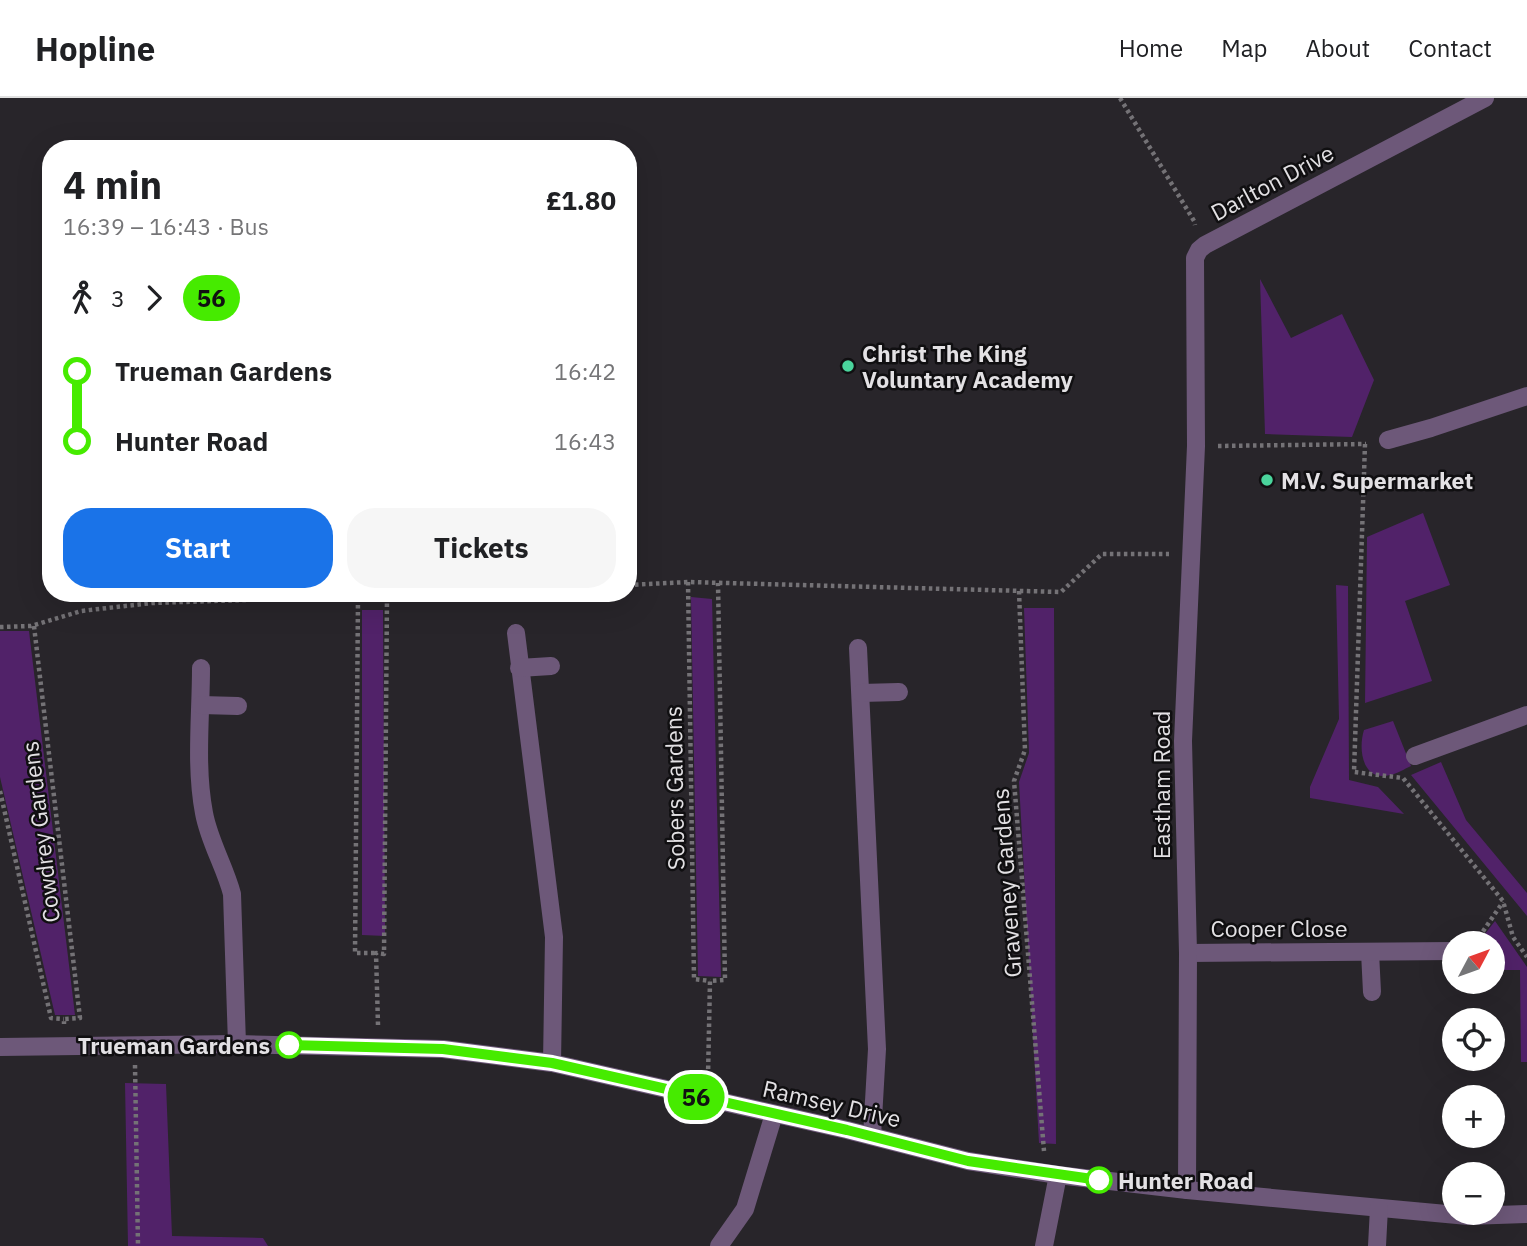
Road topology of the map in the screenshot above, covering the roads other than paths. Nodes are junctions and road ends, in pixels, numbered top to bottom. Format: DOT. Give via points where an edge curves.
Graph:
graph roads {
  1 [pos="1485,98"];
  2 [pos="1194,380"];
  3 [pos="1527,396"];
  4 [pos="1388,440"];
  5 [pos="516,633"];
  6 [pos="858,648"];
  7 [pos="551,666"];
  8 [pos="201,668"];
  9 [pos="519,668"];
  10 [pos="899,692"];
  11 [pos="861,693"];
  12 [pos="201,705"];
  13 [pos="238,706"];
  14 [pos="1527,715"];
  15 [pos="1415,756"];
  16 [pos="1442,951"];
  17 [pos="1370,952"];
  18 [pos="1188,953"];
  19 [pos="1372,992"];
  20 [pos="237,1044"];
  21 [pos="0,1047"];
  22 [pos="552,1063"];
  23 [pos="774,1114"];
  24 [pos="872,1136"];
  25 [pos="1052,1174"];
  26 [pos="1187,1190"];
  27 [pos="1379,1208"];
  28 [pos="1527,1214"];
  29 [pos="719,1246"];
  30 [pos="1044,1246"];
  31 [pos="1377,1246"];
  1 -- 2 [label="street, Darlton Drive" via="1205,245 1195,258"];
  2 -- 18 [label="street, Eastham Road" via="1196,446 1183,741"];
  3 -- 4 [label="street"];
  5 -- 9 [label="street"];
  6 -- 11 [label="street"];
  7 -- 9 [label="street"];
  8 -- 12 [label="street"];
  9 -- 22 [label="street" via="554,937"];
  10 -- 11 [label="street"];
  11 -- 24 [label="street" via="877,1049"];
  12 -- 13 [label="street"];
  12 -- 20 [label="street" via="204,816 232,894"];
  14 -- 15 [label="street"];
  16 -- 17 [label="street, Cooper Close"];
  17 -- 18 [label="street, Cooper Close"];
  17 -- 19 [label="street, Cooper Close"];
  18 -- 26 [label="street, Eastham Road"];
  20 -- 21 [label="street, Ramsey Drive"];
  20 -- 22 [label="street, Ramsey Drive" via="443,1049"];
  22 -- 23 [label="street, Ramsey Drive"];
  23 -- 24 [label="street, Ramsey Drive"];
  23 -- 29 [label="street" via="745,1209"];
  24 -- 25 [label="street, Ramsey Drive" via="968,1161"];
  25 -- 26 [label="street, Ramsey Drive"];
  25 -- 30 [label="street"];
  26 -- 27 [label="street, Ramsey Drive"];
  27 -- 28 [label="street, Ramsey Drive" via="1468,1216"];
  27 -- 31 [label="street"];
}
